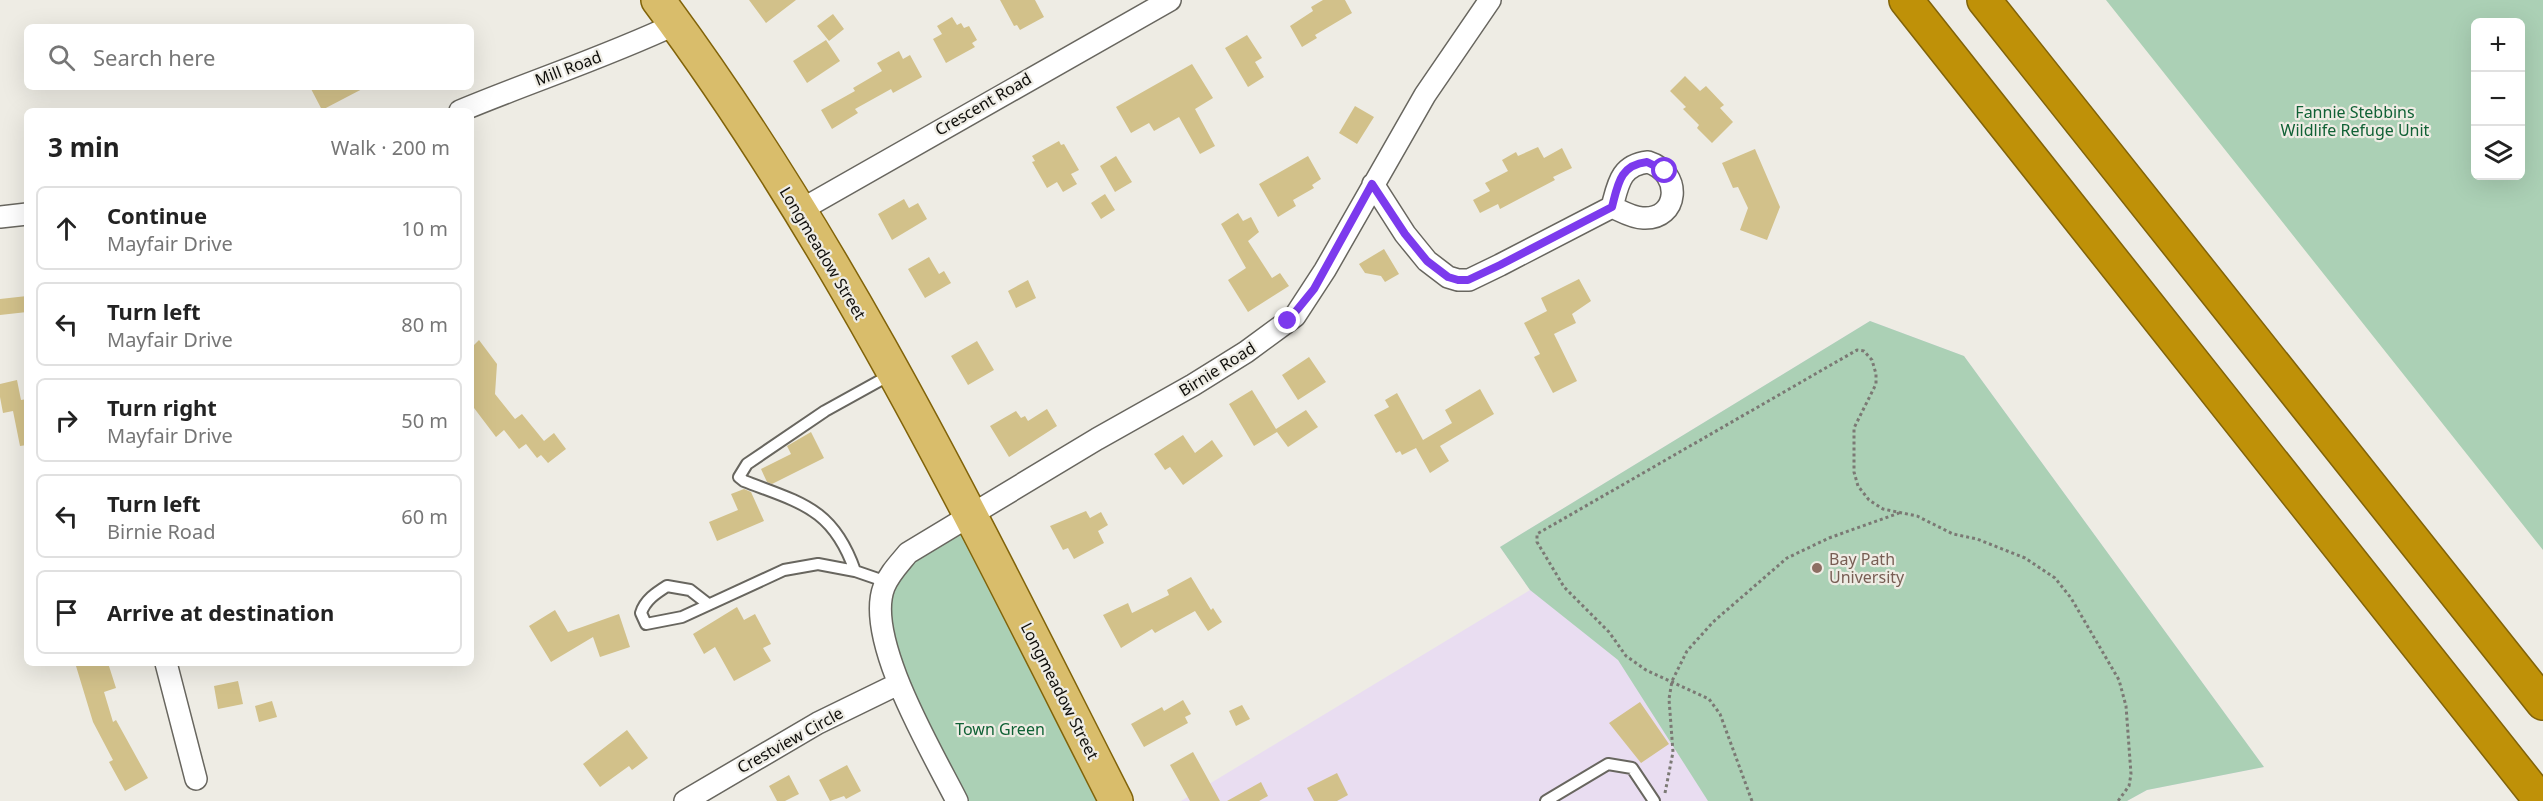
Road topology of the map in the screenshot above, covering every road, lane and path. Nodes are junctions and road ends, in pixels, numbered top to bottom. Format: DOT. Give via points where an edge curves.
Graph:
graph roads {
  1 [pos="1170,0"];
  2 [pos="1490,0"];
  3 [pos="1906,0"];
  4 [pos="1984,0"];
  5 [pos="667,12"];
  6 [pos="467,108"];
  7 [pos="1372,184"];
  8 [pos="1612,207"];
  9 [pos="799,211"];
  10 [pos="24,214"];
  11 [pos="0,217"];
  12 [pos="893,373"];
  13 [pos="1899,513"];
  14 [pos="971,516"];
  15 [pos="855,571"];
  16 [pos="887,582"];
  17 [pos="708,604"];
  18 [pos="167,666"];
  19 [pos="1672,681"];
  20 [pos="898,684"];
  21 [pos="2543,703"];
  22 [pos="196,779"];
  23 [pos="685,801"];
  24 [pos="957,801"];
  25 [pos="1116,801"];
  26 [pos="1546,801"];
  27 [pos="1654,801"];
  28 [pos="1664,801"];
  29 [pos="1752,801"];
  30 [pos="2118,801"];
  31 [pos="2541,801"];
  1 -- 9 [label="street, Crescent Road"];
  2 -- 7 [label="street, Birnie Road" via="1425,95"];
  3 -- 31 [label="highway"];
  4 -- 21 [label="highway"];
  5 -- 6 [label="street, Mill Road" via="642,40"];
  5 -- 9 [label="main road, Longmeadow Street"];
  7 -- 8 [label="street" via="1427,261 1458,280 1468,280 1500,265"];
  7 -- 14 [label="street, Birnie Road" via="1314,289 1288,321 1193,386"];
  9 -- 12 [label="main road, Longmeadow Street"];
  10 -- 11 [label="street"];
  12 -- 14 [label="main road, Longmeadow Street"];
  12 -- 15 [label="lane" via="825,411 747,464 739,477 803,502 820,514 848,552"];
  13 -- 19 [label="path" via="1787,558 1713,622 1687,651"];
  13 -- 19 [label="path" via="1869,500 1858,486 1854,472 1854,428 1876,384 1872,360 1864,351 1857,350 1537,534 1537,542 1564,587 1609,632 1626,656"];
  13 -- 30 [label="path" via="1917,516 1953,534 2025,558 2055,578 2071,598 2124,693 2131,774 2129,786"];
  14 -- 16 [label="street" via="908,554"];
  14 -- 25 [label="main road, Longmeadow Street"];
  15 -- 16 [label="lane"];
  15 -- 17 [label="lane" via="818,564 784,570"];
  16 -- 20 [label="street" via="881,625"];
  17 -- 17 [label="lane" via="690,590 667,586 654,594 641,613 646,624 682,617"];
  18 -- 22 [label="street"];
  19 -- 28 [label="path" via="1669,699 1673,752"];
  19 -- 29 [label="path" via="1709,699 1720,714"];
  20 -- 23 [label="street, Crestview Circle" via="818,723"];
  20 -- 24 [label="street"];
  26 -- 27 [label="lane" via="1608,764 1632,768"];
}
